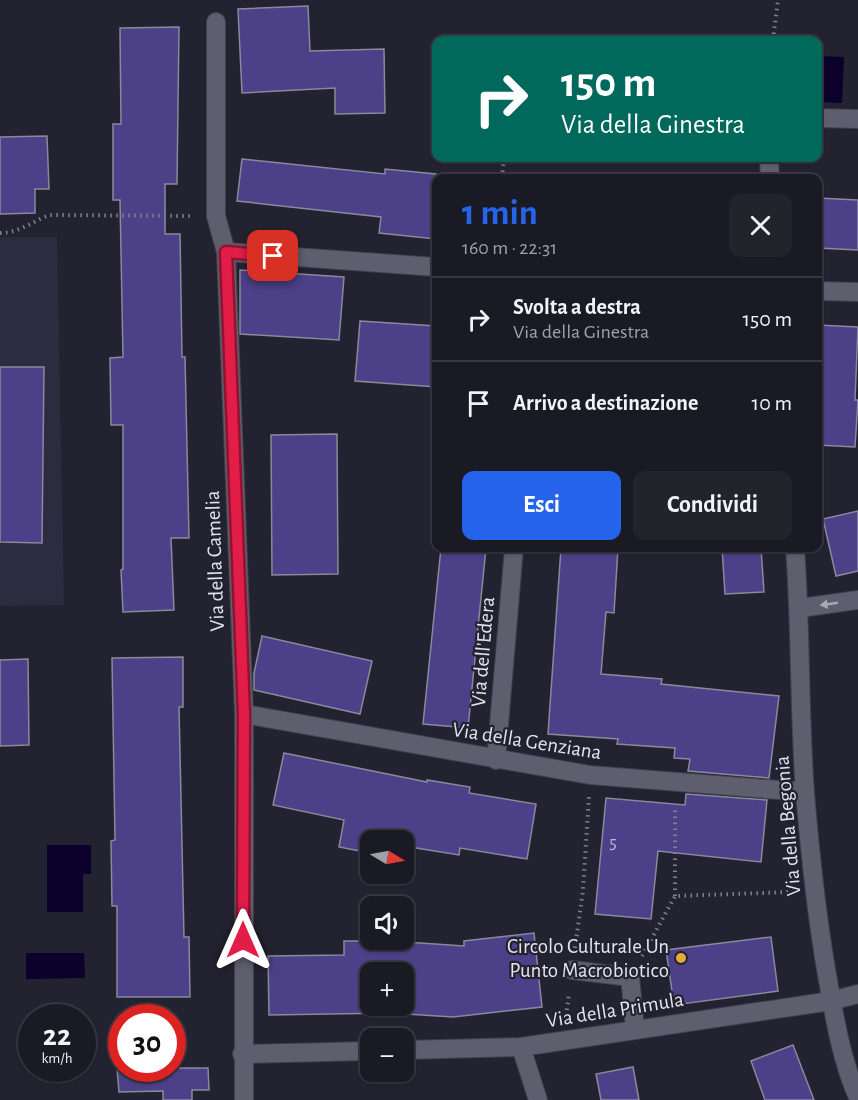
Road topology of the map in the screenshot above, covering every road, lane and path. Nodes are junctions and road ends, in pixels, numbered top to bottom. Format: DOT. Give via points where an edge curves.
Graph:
graph roads {
  1 [pos="778,0"];
  2 [pos="216,22"];
  3 [pos="774,36"];
  4 [pos="822,118"];
  5 [pos="858,119"];
  6 [pos="216,216"];
  7 [pos="0,233"];
  8 [pos="226,252"];
  9 [pos="432,267"];
  10 [pos="822,291"];
  11 [pos="858,292"];
  12 [pos="514,552"];
  13 [pos="795,552"];
  14 [pos="858,600"];
  15 [pos="800,608"];
  16 [pos="244,714"];
  17 [pos="496,760"];
  18 [pos="590,776"];
  19 [pos="675,782"];
  20 [pos="805,792"];
  21 [pos="815,892"];
  22 [pos="675,896"];
  23 [pos="572,970"];
  24 [pos="630,977"];
  25 [pos="858,994"];
  26 [pos="831,1001"];
  27 [pos="635,1029"];
  28 [pos="562,1040"];
  29 [pos="521,1047"];
  30 [pos="414,1050"];
  31 [pos="360,1051"];
  32 [pos="242,1054"];
  33 [pos="858,1097"];
  34 [pos="244,1100"];
  35 [pos="538,1100"];
  1 -- 3 [label="path"];
  2 -- 6 [label="street, Via della Camelia"];
  4 -- 5 [label="street"];
  6 -- 7 [label="path" via="49,215 14,233"];
  6 -- 8 [label="street, Via della Camelia"];
  8 -- 9 [label="street"];
  8 -- 16 [label="street, Via della Camelia"];
  10 -- 11 [label="street"];
  12 -- 17 [label="street, Via dell'Edera"];
  13 -- 15 [label="street, Via della Begonia"];
  14 -- 15 [label="street, one-way"];
  15 -- 20 [label="street, Via della Begonia"];
  16 -- 17 [label="street, Via della Genziana"];
  16 -- 32 [label="street, Via della Camelia"];
  17 -- 18 [label="street, Via della Genziana"];
  18 -- 19 [label="street, Via della Genziana"];
  18 -- 23 [label="path" via="583,890"];
  19 -- 20 [label="street, Via della Genziana"];
  19 -- 22 [label="path"];
  20 -- 21 [label="street, Via della Begonia"];
  21 -- 22 [label="path"];
  21 -- 26 [label="street, Via della Begonia"];
  22 -- 24 [label="path"];
  23 -- 24 [label="street"];
  23 -- 28 [label="path"];
  24 -- 27 [label="street"];
  25 -- 26 [label="street, Via della Primula"];
  26 -- 27 [label="street, Via della Primula"];
  26 -- 33 [label="street, Via della Begonia"];
  27 -- 28 [label="street, Via della Primula"];
  28 -- 29 [label="street, Via della Primula"];
  29 -- 30 [label="street, Via della Primula"];
  29 -- 35 [label="street"];
  31 -- 32 [label="street"];
  32 -- 34 [label="street, Via della Camelia"];
}
